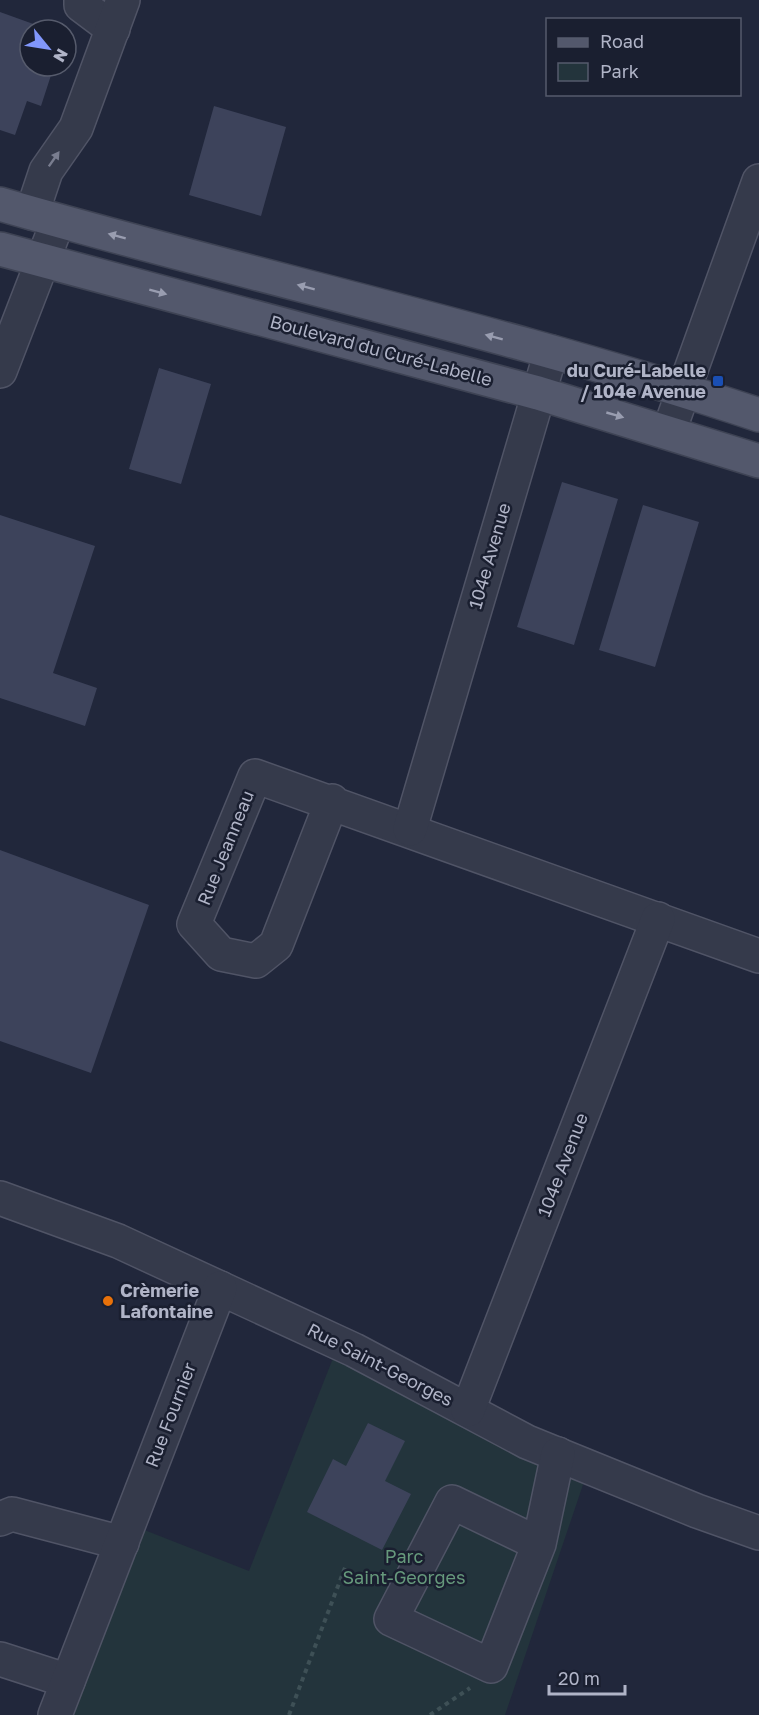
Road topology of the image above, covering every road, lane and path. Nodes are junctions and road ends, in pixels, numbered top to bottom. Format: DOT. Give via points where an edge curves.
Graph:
graph roads {
  1 [pos="76,2"];
  2 [pos="118,14"];
  3 [pos="759,181"];
  4 [pos="0,204"];
  5 [pos="45,217"];
  6 [pos="0,249"];
  7 [pos="42,261"];
  8 [pos="551,352"];
  9 [pos="0,371"];
  10 [pos="683,390"];
  11 [pos="538,393"];
  12 [pos="759,415"];
  13 [pos="669,431"];
  14 [pos="759,460"];
  15 [pos="332,801"];
  16 [pos="410,830"];
  17 [pos="658,920"];
  18 [pos="759,956"];
  19 [pos="0,1198"];
  20 [pos="220,1288"];
  21 [pos="468,1410"];
  22 [pos="558,1454"];
  23 [pos="0,1519"];
  24 [pos="759,1533"];
  25 [pos="122,1543"];
  26 [pos="539,1544"];
  27 [pos="346,1565"];
  28 [pos="0,1659"];
  29 [pos="491,1666"];
  30 [pos="68,1681"];
  31 [pos="55,1715"];
  32 [pos="289,1715"];
  33 [pos="430,1715"];
  1 -- 2 [label="street"];
  5 -- 2 [label="street, one-way" via="46,171 76,128"];
  3 -- 10 [label="street"];
  4 -- 5 [label="main road"];
  5 -- 7 [label="street"];
  8 -- 5 [label="main road, one-way"];
  6 -- 7 [label="main road, Boulevard du Curé-Labelle"];
  7 -- 9 [label="street"];
  7 -- 11 [label="main road, Boulevard du Curé-Labelle, one-way"];
  8 -- 10 [label="main road"];
  8 -- 11 [label="street, 104e Avenue"];
  10 -- 12 [label="main road"];
  10 -- 13 [label="street"];
  11 -- 13 [label="main road, Boulevard du Curé-Labelle, one-way"];
  11 -- 16 [label="street, 104e Avenue"];
  13 -- 14 [label="main road, Boulevard du Curé-Labelle"];
  15 -- 15 [label="street, Rue Jeanneau" via="255,776 194,924 221,954 256,961 276,945"];
  15 -- 16 [label="street, Rue Jeanneau"];
  16 -- 17 [label="street, Rue Jeanneau"];
  17 -- 18 [label="street, Rue Jeanneau"];
  17 -- 21 [label="street, 104e Avenue"];
  19 -- 20 [label="street, Rue Saint-Georges" via="118,1241"];
  20 -- 21 [label="street, Rue Saint-Georges" via="354,1350"];
  20 -- 25 [label="street, Rue Fournier"];
  21 -- 22 [label="street, Rue Saint-Georges"];
  22 -- 24 [label="street, Rue Saint-Georges"];
  22 -- 26 [label="street"];
  23 -- 25 [label="street" via="12,1514"];
  25 -- 30 [label="street, Rue Fournier"];
  26 -- 29 [label="street"];
  26 -- 29 [label="street" via="453,1502 391,1619"];
  27 -- 32 [label="path"];
  28 -- 30 [label="street"];
  29 -- 33 [label="path" via="480,1680"];
  30 -- 31 [label="street, Rue Fournier"];
}
